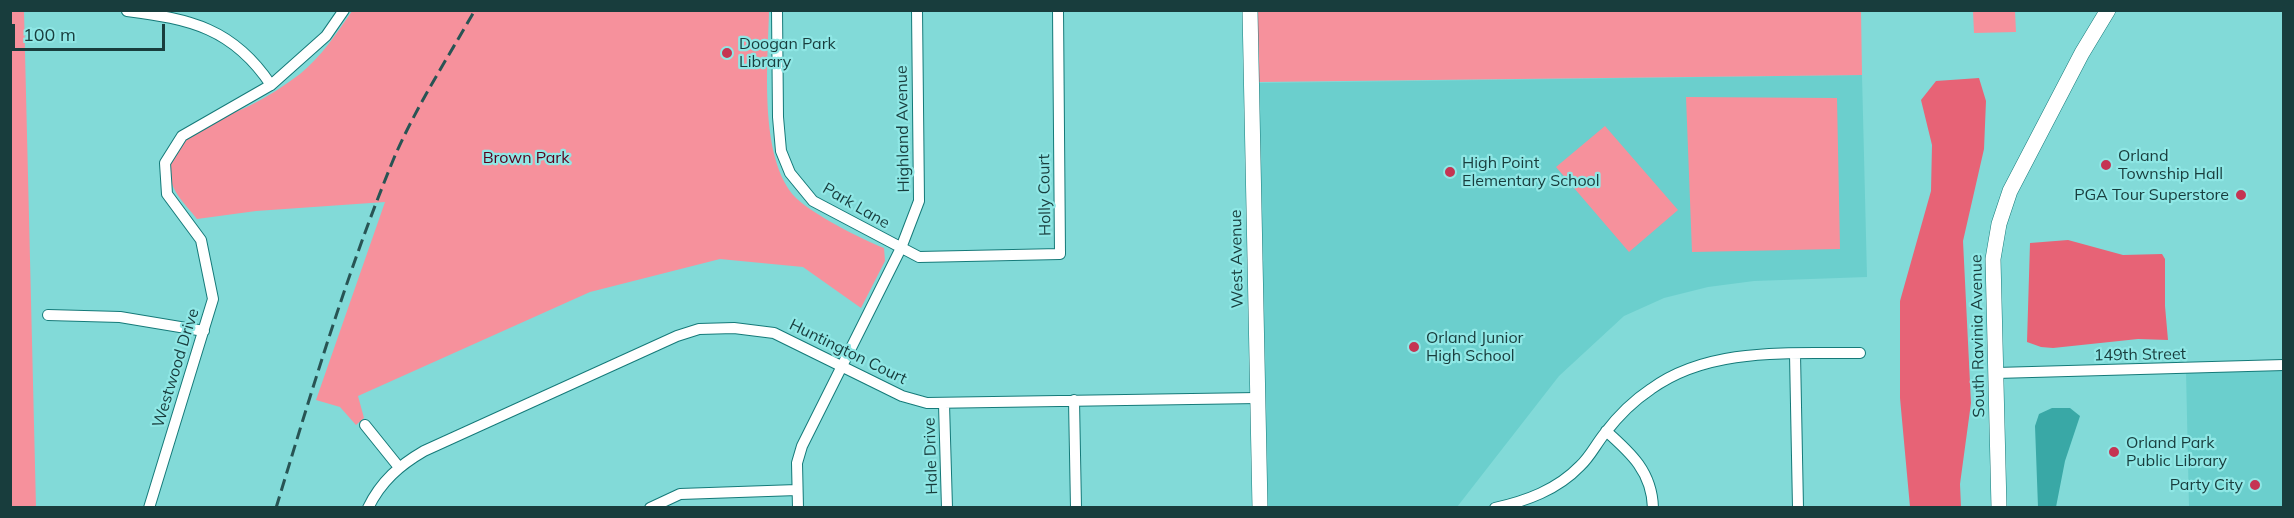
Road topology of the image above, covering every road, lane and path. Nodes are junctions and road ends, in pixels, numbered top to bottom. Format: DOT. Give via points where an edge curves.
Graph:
graph roads {
  1 [pos="344,10"];
  2 [pos="777,10"];
  3 [pos="916,10"];
  4 [pos="1058,10"];
  5 [pos="1250,10"];
  6 [pos="2108,10"];
  7 [pos="127,11"];
  8 [pos="271,85"];
  9 [pos="901,248"];
  10 [pos="48,315"];
  11 [pos="204,331"];
  12 [pos="1860,353"];
  13 [pos="1795,354"];
  14 [pos="2283,365"];
  15 [pos="841,366"];
  16 [pos="1996,373"];
  17 [pos="1258,398"];
  18 [pos="1074,400"];
  19 [pos="944,404"];
  20 [pos="365,425"];
  21 [pos="1606,431"];
  22 [pos="398,466"];
  23 [pos="797,490"];
  24 [pos="149,507"];
  25 [pos="368,507"];
  26 [pos="650,507"];
  27 [pos="798,507"];
  28 [pos="947,507"];
  29 [pos="1076,507"];
  30 [pos="1260,507"];
  31 [pos="1495,507"];
  32 [pos="1653,507"];
  33 [pos="1798,507"];
  34 [pos="1999,507"];
  1 -- 8 [label="street, Westwood Drive" via="326,36"];
  2 -- 9 [label="street, Park Lane" via="779,137 790,173 813,201"];
  3 -- 9 [label="street, Highland Avenue" via="919,201"];
  4 -- 9 [label="street, Holly Court" via="1060,254 919,257"];
  5 -- 17 [label="street, West Avenue"];
  6 -- 16 [label="street, South Ravinia Avenue" via="2019,172 1999,224 1993,259"];
  7 -- 8 [label="street" via="181,18 216,32 250,58"];
  8 -- 11 [label="street, Westwood Drive" via="182,136 165,163 167,194 201,240 213,299"];
  9 -- 15 [label="street, Highland Avenue"];
  10 -- 11 [label="street" via="120,317"];
  11 -- 24 [label="street, Westwood Drive"];
  12 -- 13 [label="street"];
  13 -- 21 [label="street" via="1754,355 1683,370 1653,387"];
  13 -- 33 [label="street"];
  14 -- 16 [label="street, 149th Street"];
  15 -- 19 [label="street, Huntington Court" via="915,401"];
  15 -- 22 [label="street, Huntington Court" via="774,333 699,329"];
  15 -- 23 [label="street, Highland Avenue" via="802,446"];
  16 -- 34 [label="street, South Ravinia Avenue"];
  17 -- 18 [label="street, Huntington Court"];
  17 -- 30 [label="street, West Avenue"];
  18 -- 19 [label="street, Huntington Court"];
  18 -- 29 [label="street"];
  19 -- 28 [label="street, Hale Drive"];
  20 -- 22 [label="street"];
  21 -- 31 [label="street" via="1580,466 1547,491"];
  21 -- 32 [label="street" via="1638,459"];
  22 -- 25 [label="street, Huntington Court"];
  23 -- 26 [label="street" via="680,494"];
  23 -- 27 [label="street, Highland Avenue"];
}
